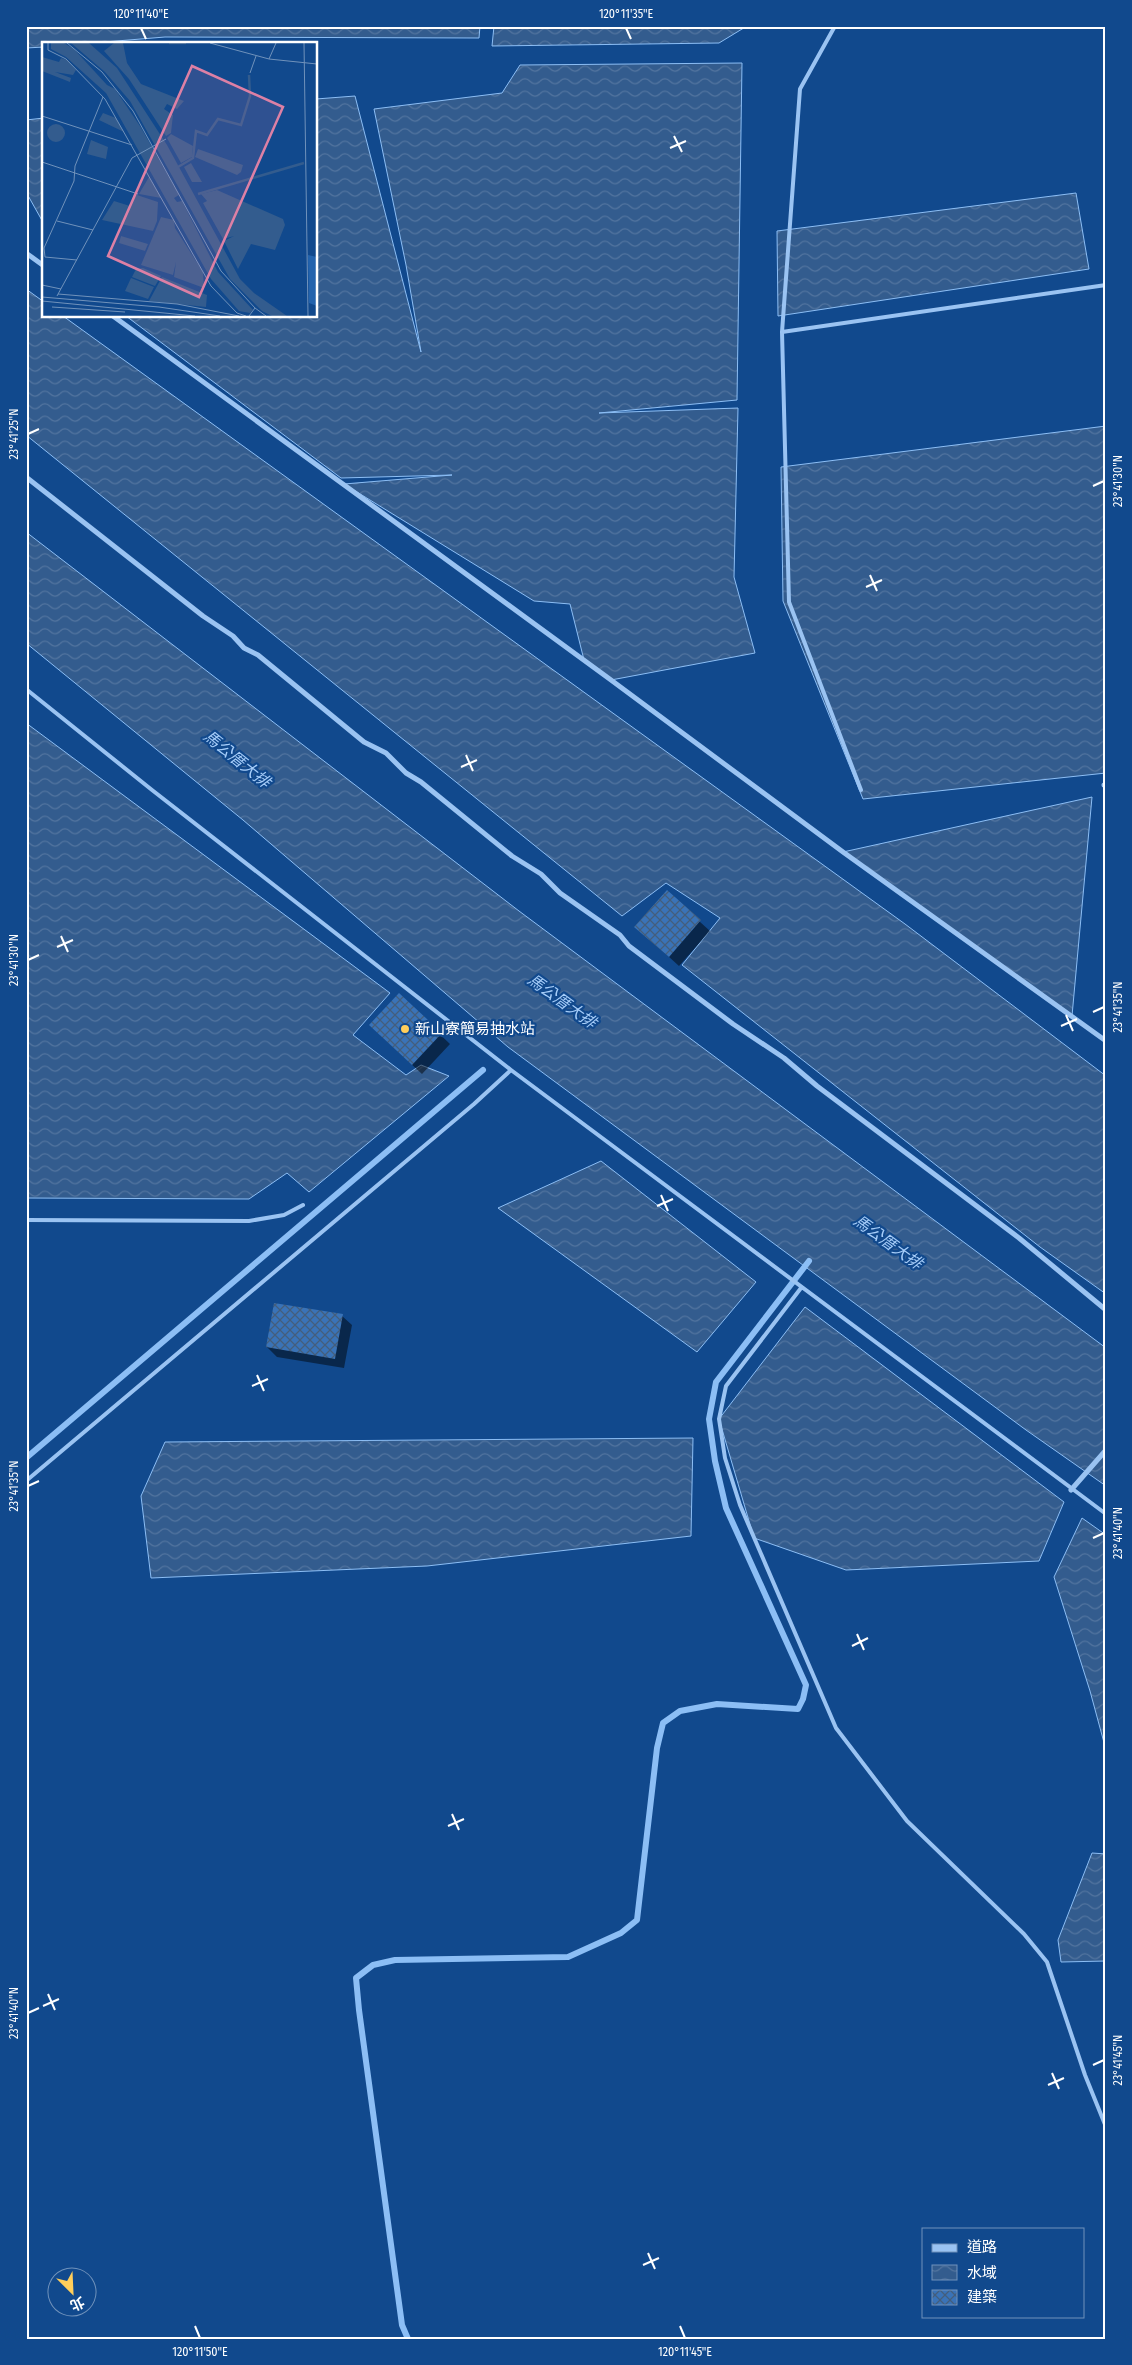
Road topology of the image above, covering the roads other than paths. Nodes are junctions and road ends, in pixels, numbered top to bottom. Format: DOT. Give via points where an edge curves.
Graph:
graph roads {
  1 [pos="835,26"];
  2 [pos="26,253"];
  3 [pos="42,265"];
  4 [pos="1106,285"];
  5 [pos="116,318"];
  6 [pos="782,332"];
  7 [pos="26,477"];
  8 [pos="26,689"];
  9 [pos="861,790"];
  10 [pos="1106,1040"];
  11 [pos="511,1070"];
  12 [pos="303,1206"];
  13 [pos="26,1220"];
  14 [pos="801,1287"];
  15 [pos="1106,1310"];
  16 [pos="1106,1450"];
  17 [pos="26,1481"];
  18 [pos="1071,1490"];
  19 [pos="1106,1514"];
  20 [pos="1106,2127"];
  1 -- 6 [label="lane" via="800,89"];
  2 -- 3 [label="street"];
  4 -- 6 [label="lane"];
  5 -- 10 [label="street"];
  6 -- 9 [label="lane" via="789,602"];
  7 -- 15 [label="street" via="233,636 244,648 258,655 364,742 386,753 406,773 512,856 541,874 560,893 620,935 629,946 784,1058 1019,1238"];
  8 -- 11 [label="lane"];
  11 -- 14 [label="lane"];
  11 -- 17 [label="lane"];
  12 -- 13 [label="lane" via="284,1215 249,1221"];
  14 -- 18 [label="lane"];
  14 -- 20 [label="lane" via="726,1386 719,1419 725,1458 740,1505 836,1728 907,1821 1024,1934 1047,1962"];
  16 -- 18 [label="street"];
  18 -- 19 [label="lane"];
}
